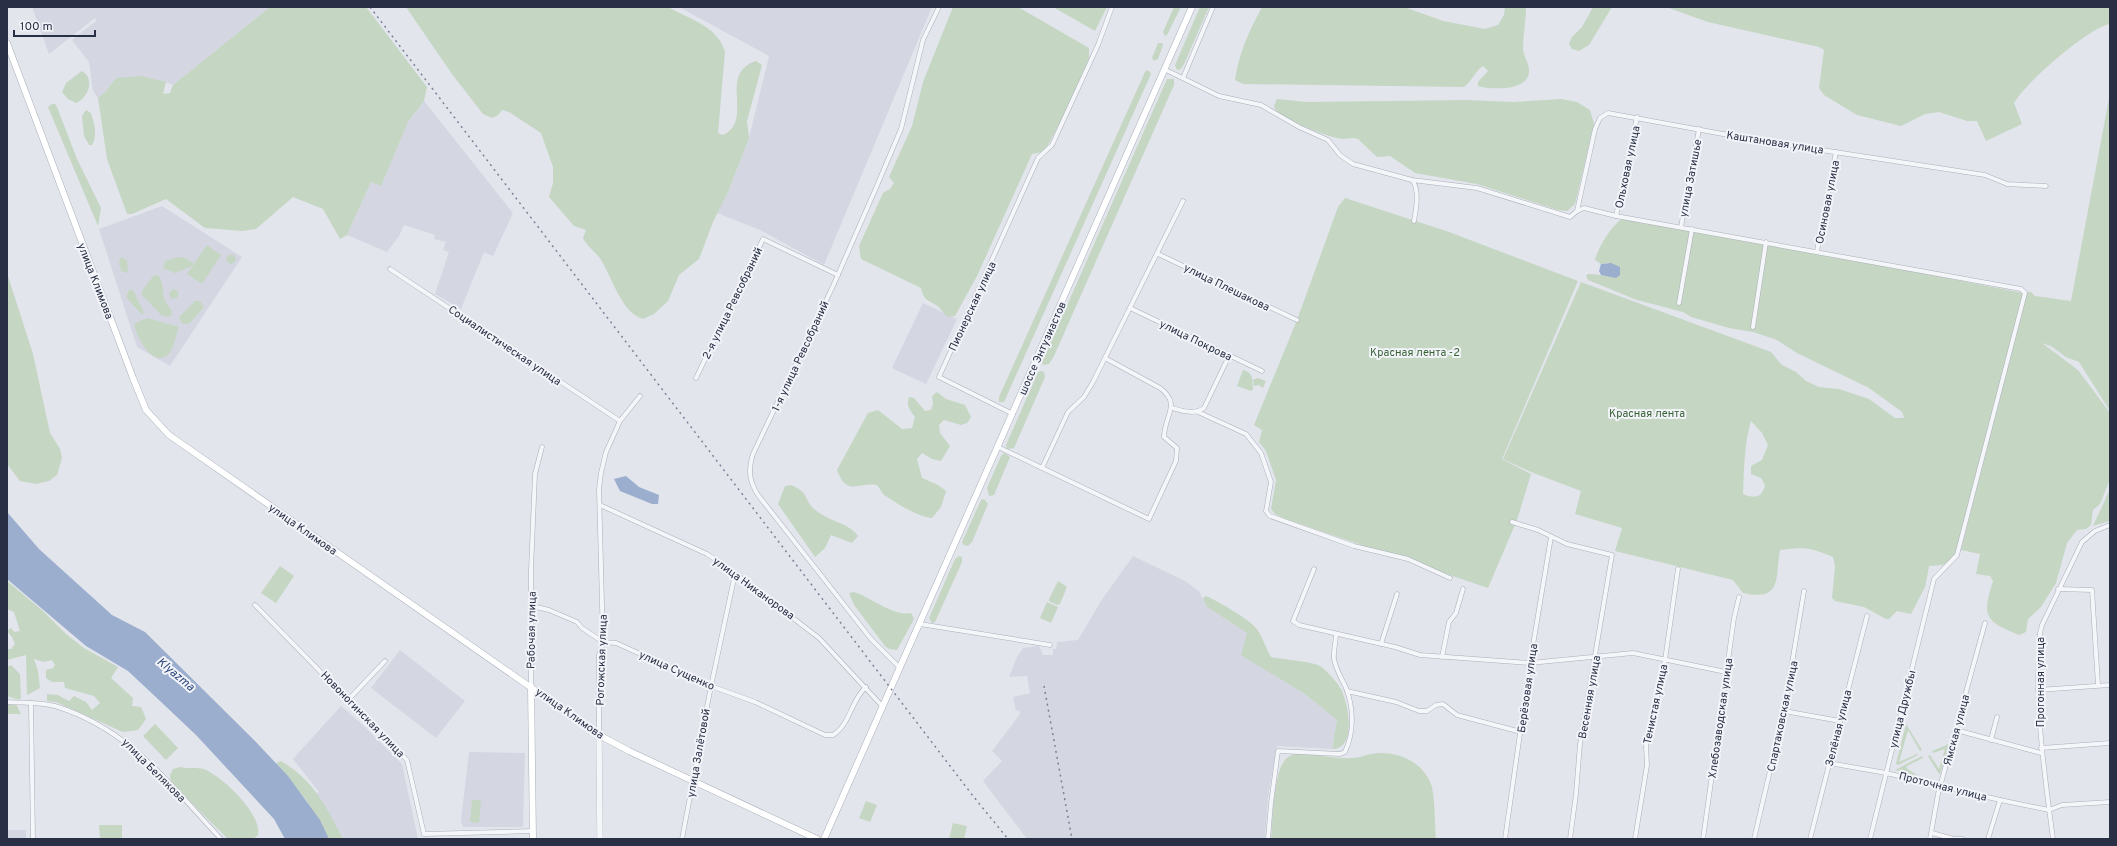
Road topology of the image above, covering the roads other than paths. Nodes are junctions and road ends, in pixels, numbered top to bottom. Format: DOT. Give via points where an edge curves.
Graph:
graph roads {
  1 [pos="939,7"];
  2 [pos="1112,7"];
  3 [pos="1192,7"];
  4 [pos="1213,7"];
  5 [pos="7,43"];
  6 [pos="1164,69"];
  7 [pos="1183,78"];
  8 [pos="1637,117"];
  9 [pos="1699,129"];
  10 [pos="1836,152"];
  11 [pos="1412,180"];
  12 [pos="2046,186"];
  13 [pos="1183,201"];
  14 [pos="1577,211"];
  15 [pos="1616,216"];
  16 [pos="1414,221"];
  17 [pos="1681,227"];
  18 [pos="1692,229"];
  19 [pos="1766,242"];
  20 [pos="1817,251"];
  21 [pos="1158,254"];
  22 [pos="390,269"];
  23 [pos="838,275"];
  24 [pos="1679,303"];
  25 [pos="1130,308"];
  26 [pos="1297,320"];
  27 [pos="1753,327"];
  28 [pos="1228,356"];
  29 [pos="1104,358"];
  30 [pos="1262,371"];
  31 [pos="696,378"];
  32 [pos="640,396"];
  33 [pos="1172,408"];
  34 [pos="1198,412"];
  35 [pos="1013,414"];
  36 [pos="620,421"];
  37 [pos="542,447"];
  38 [pos="998,447"];
  39 [pos="1042,468"];
  40 [pos="600,505"];
  41 [pos="1512,522"];
  42 [pos="2110,525"];
  43 [pos="1551,537"];
  44 [pos="1314,569"];
  45 [pos="1678,569"];
  46 [pos="735,574"];
  47 [pos="1450,578"];
  48 [pos="1463,589"];
  49 [pos="2058,589"];
  50 [pos="1804,591"];
  51 [pos="1397,594"];
  52 [pos="1739,597"];
  53 [pos="256,605"];
  54 [pos="532,606"];
  55 [pos="1867,616"];
  56 [pos="1985,623"];
  57 [pos="920,624"];
  58 [pos="1336,634"];
  59 [pos="603,642"];
  60 [pos="1381,644"];
  61 [pos="1050,645"];
  62 [pos="1442,657"];
  63 [pos="1596,657"];
  64 [pos="1665,660"];
  65 [pos="385,661"];
  66 [pos="1530,663"];
  67 [pos="900,668"];
  68 [pos="1726,672"];
  69 [pos="2098,685"];
  70 [pos="2110,685"];
  71 [pos="531,686"];
  72 [pos="711,686"];
  73 [pos="866,687"];
  74 [pos="2038,690"];
  75 [pos="1347,691"];
  76 [pos="349,699"];
  77 [pos="7,702"];
  78 [pos="30,703"];
  79 [pos="883,707"];
  80 [pos="1784,711"];
  81 [pos="1998,717"];
  82 [pos="1840,721"];
  83 [pos="1956,730"];
  84 [pos="1521,732"];
  85 [pos="600,735"];
  86 [pos="1991,740"];
  87 [pos="2110,743"];
  88 [pos="2041,748"];
  89 [pos="2042,753"];
  90 [pos="1829,763"];
  91 [pos="1886,773"];
  92 [pos="693,781"];
  93 [pos="1941,784"];
  94 [pos="2000,800"];
  95 [pos="2110,802"];
  96 [pos="2049,810"];
  97 [pos="830,829"];
  98 [pos="533,831"];
  99 [pos="1932,833"];
  100 [pos="807,836"];
  101 [pos="33,839"];
  102 [pos="221,839"];
  103 [pos="533,839"];
  104 [pos="600,839"];
  105 [pos="682,839"];
  106 [pos="817,839"];
  107 [pos="824,839"];
  108 [pos="828,839"];
  109 [pos="1268,839"];
  110 [pos="1505,839"];
  111 [pos="1570,839"];
  112 [pos="1635,839"];
  113 [pos="1703,839"];
  114 [pos="1754,839"];
  115 [pos="1810,839"];
  116 [pos="1870,839"];
  117 [pos="1930,839"];
  118 [pos="1954,839"];
  119 [pos="1963,839"];
  120 [pos="1988,839"];
  121 [pos="2053,839"];
  1 -- 23 [label="street, 1-я улица Ревсобраний" via="923,40 901,129"];
  2 -- 35 [label="street, Пионерская улица" via="1098,45 1052,145 1038,158 939,377"];
  3 -- 6 [label="main road, шоссе Энтузиастов"];
  4 -- 7 [label="street"];
  5 -- 71 [label="main road, улица Климова" via="146,410 178,442"];
  6 -- 7 [label="street"];
  6 -- 35 [label="main road, шоссе Энтузиастов"];
  7 -- 11 [label="street" via="1219,96 1261,105 1328,140 1340,156 1353,164"];
  8 -- 9 [label="street, Каштановая улица"];
  8 -- 14 [label="street, Каштановая улица" via="1608,113 1600,118 1595,129"];
  8 -- 15 [label="street, Ольховая улица"];
  9 -- 10 [label="street, Каштановая улица"];
  9 -- 17 [label="street, улица Затишье"];
  10 -- 12 [label="street, Каштановая улица" via="1985,175 2007,184"];
  10 -- 20 [label="street, Осиновая улица"];
  11 -- 14 [label="street" via="1477,188 1570,217"];
  11 -- 16 [label="street" via="1416,184"];
  13 -- 21 [label="street"];
  14 -- 15 [label="street" via="1584,208"];
  15 -- 17 [label="street"];
  17 -- 18 [label="street"];
  18 -- 19 [label="street"];
  18 -- 24 [label="street"];
  19 -- 20 [label="street"];
  19 -- 27 [label="street"];
  20 -- 91 [label="street, улица Дружбы" via="2021,289 2025,293 1958,555 1934,579"];
  21 -- 25 [label="street"];
  21 -- 26 [label="street, улица Плешакова"];
  22 -- 36 [label="street, Социалистическая улица"];
  23 -- 31 [label="street, 2-я улица Ревсобраний" via="763,239"];
  23 -- 67 [label="street, 1-я улица Ревсобраний" via="753,454 749,467 750,477 755,490 871,639"];
  25 -- 28 [label="street, улица Покрова"];
  25 -- 29 [label="street"];
  28 -- 30 [label="street, улица Покрова"];
  28 -- 34 [label="street" via="1208,401"];
  29 -- 33 [label="street" via="1164,391 1171,401"];
  29 -- 39 [label="street" via="1084,397 1068,412"];
  32 -- 36 [label="street, Рогожская улица"];
  33 -- 34 [label="street"];
  33 -- 39 [label="street" via="1164,427 1164,436 1177,448 1176,461 1149,519"];
  34 -- 47 [label="street" via="1246,434 1261,453 1271,482 1266,511 1270,516 1354,546 1408,560"];
  35 -- 38 [label="main road, шоссе Энтузиастов"];
  36 -- 40 [label="street, Рогожская улица" via="606,452 599,489"];
  37 -- 54 [label="street, Рабочая улица" via="535,474"];
  38 -- 39 [label="street"];
  38 -- 57 [label="main road, шоссе Энтузиастов"];
  40 -- 46 [label="street, улица Никанорова" via="707,554"];
  40 -- 59 [label="street, Рогожская улица"];
  41 -- 43 [label="street"];
  42 -- 49 [label="street, Прогонная улица" via="2095,531 2082,542"];
  43 -- 63 [label="street, Весенняя улица" via="1612,556"];
  43 -- 66 [label="street, Берёзовая улица"];
  44 -- 58 [label="street" via="1294,621 1299,625"];
  45 -- 64 [label="street, Тенистая улица"];
  46 -- 72 [label="street, улица Залётовой"];
  46 -- 73 [label="street, улица Никанорова" via="819,638"];
  48 -- 62 [label="street" via="1456,613 1449,622"];
  49 -- 69 [label="street" via="2092,590"];
  49 -- 74 [label="street, Прогонная улица" via="2040,634"];
  50 -- 80 [label="street, Спартаковская улица"];
  51 -- 60 [label="street"];
  52 -- 68 [label="street, Хлебозаводская улица"];
  53 -- 76 [label="street, Новоногинская улица"];
  54 -- 59 [label="street, улица Сущенко" via="577,622"];
  54 -- 71 [label="street, Рабочая улица"];
  55 -- 82 [label="street, Зелёная улица"];
  56 -- 83 [label="street, Ямская улица"];
  57 -- 61 [label="street"];
  57 -- 67 [label="main road, шоссе Энтузиастов"];
  58 -- 60 [label="street"];
  58 -- 75 [label="street" via="1336,669"];
  59 -- 72 [label="street, улица Сущенко" via="616,642"];
  59 -- 85 [label="street, Рогожская улица" via="600,655"];
  60 -- 62 [label="street" via="1420,655"];
  62 -- 66 [label="street"];
  63 -- 64 [label="street" via="1633,653"];
  63 -- 66 [label="street"];
  63 -- 111 [label="street, Весенняя улица" via="1580,744"];
  64 -- 68 [label="street"];
  64 -- 112 [label="street, Тенистая улица" via="1646,746 1647,765"];
  65 -- 76 [label="street"];
  66 -- 84 [label="street, Берёзовая улица"];
  67 -- 79 [label="main road, шоссе Энтузиастов"];
  68 -- 113 [label="street, Хлебозаводская улица"];
  69 -- 70 [label="street"];
  69 -- 74 [label="street"];
  71 -- 85 [label="main road, улица Климова"];
  71 -- 98 [label="main road, Рабочая улица"];
  72 -- 73 [label="street, улица Сущенко" via="755,702 825,735 833,735 841,728 856,698"];
  72 -- 92 [label="street, улица Залётовой"];
  73 -- 79 [label="street, улица Никанорова"];
  74 -- 88 [label="street, Прогонная улица"];
  75 -- 84 [label="street" via="1396,702 1419,711 1427,711 1443,704 1457,714"];
  75 -- 109 [label="street" via="1353,719 1345,752 1278,751"];
  76 -- 98 [label="street, Новоногинская улица" via="408,760 424,834"];
  77 -- 78 [label="street, улица Белякова"];
  78 -- 101 [label="street"];
  78 -- 102 [label="street, улица Белякова" via="63,709 123,738"];
  79 -- 97 [label="main road, шоссе Энтузиастов" via="851,775"];
  80 -- 82 [label="street"];
  80 -- 114 [label="street, Спартаковская улица"];
  81 -- 86 [label="street"];
  82 -- 90 [label="street, Зелёная улица"];
  83 -- 86 [label="street"];
  83 -- 93 [label="street, Ямская улица"];
  84 -- 110 [label="street, Берёзовая улица"];
  85 -- 92 [label="main road, улица Климова"];
  85 -- 104 [label="street, Рогожская улица"];
  86 -- 89 [label="street"];
  87 -- 88 [label="street"];
  88 -- 89 [label="street, Прогонная улица"];
  89 -- 96 [label="street, Прогонная улица"];
  90 -- 91 [label="street, Проточная улица"];
  90 -- 115 [label="street, Зелёная улица"];
  91 -- 93 [label="street, Проточная улица"];
  91 -- 116 [label="street, улица Дружбы"];
  92 -- 100 [label="main road, улица Климова"];
  92 -- 105 [label="street, улица Залётовой"];
  93 -- 94 [label="street, Проточная улица"];
  93 -- 99 [label="street, Ямская улица"];
  94 -- 96 [label="street, Проточная улица"];
  94 -- 120 [label="street, Проточная улица"];
  95 -- 96 [label="street, Проточная улица" via="2062,805"];
  96 -- 121 [label="street, Прогонная улица"];
  97 -- 107 [label="main road"];
  97 -- 108 [label="main road"];
  98 -- 103 [label="main road, Рабочая улица"];
  99 -- 117 [label="street, Ямская улица"];
  99 -- 118 [label="street"];
  100 -- 106 [label="main road, улица Климова"];
  118 -- 119 [label="street"];
}
